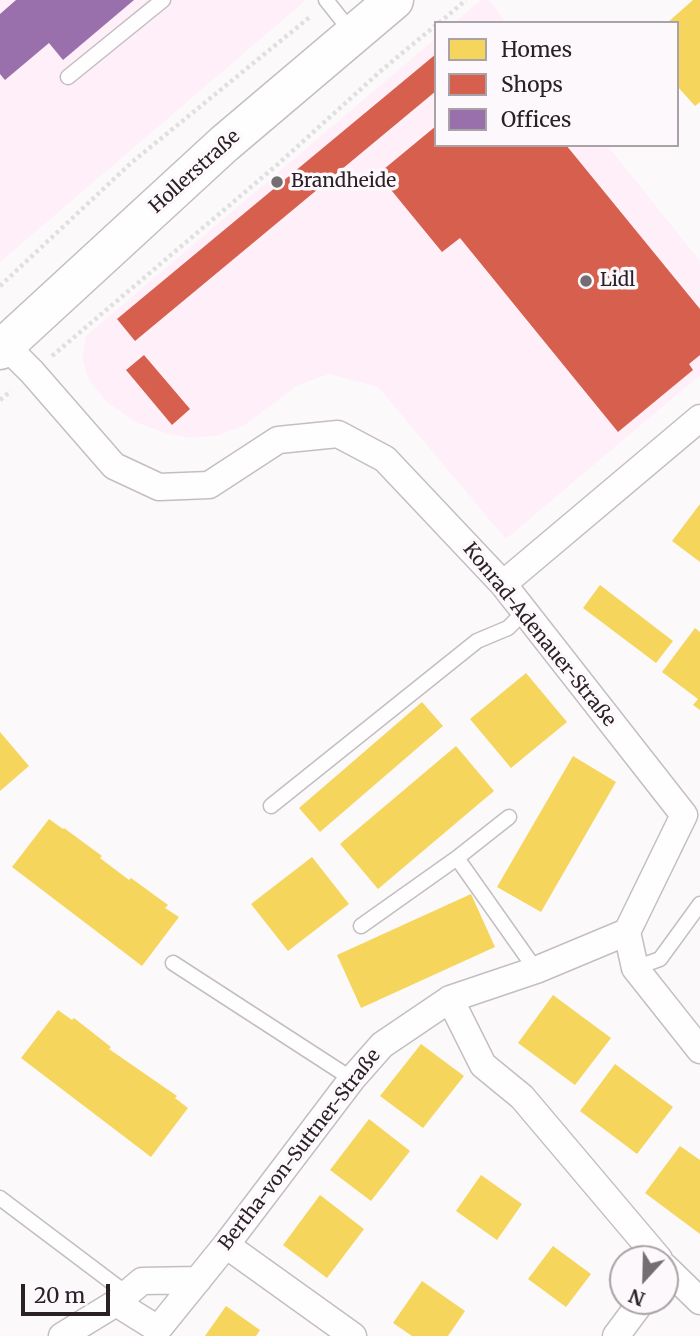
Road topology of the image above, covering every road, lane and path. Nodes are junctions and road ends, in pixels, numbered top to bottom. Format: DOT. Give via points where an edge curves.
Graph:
graph roads {
  1 [pos="163,0"];
  2 [pos="394,0"];
  3 [pos="466,0"];
  4 [pos="327,1"];
  5 [pos="441,21"];
  6 [pos="434,26"];
  7 [pos="353,34"];
  8 [pos="68,77"];
  9 [pos="0,286"];
  10 [pos="3,348"];
  11 [pos="32,372"];
  12 [pos="700,418"];
  13 [pos="503,584"];
  14 [pos="524,612"];
  15 [pos="271,806"];
  16 [pos="509,817"];
  17 [pos="692,821"];
  18 [pos="457,858"];
  19 [pos="700,904"];
  20 [pos="361,926"];
  21 [pos="627,932"];
  22 [pos="173,963"];
  23 [pos="635,968"];
  24 [pos="536,970"];
  25 [pos="450,999"];
  26 [pos="700,1050"];
  27 [pos="352,1079"];
  28 [pos="0,1198"];
  29 [pos="226,1245"];
  30 [pos="646,1245"];
  31 [pos="198,1280"];
  32 [pos="679,1281"];
  33 [pos="121,1298"];
  34 [pos="700,1301"];
  35 [pos="632,1315"];
  36 [pos="62,1336"];
  37 [pos="352,1336"];
  38 [pos="616,1336"];
  1 -- 8 [label="lane"];
  2 -- 7 [label="main road, Hollerstraße"];
  3 -- 5 [label="path"];
  4 -- 7 [label="lane"];
  4 -- 9 [label="path" via="131,163"];
  6 -- 11 [label="path"];
  7 -- 10 [label="main road, Hollerstraße" via="224,145"];
  10 -- 11 [label="street, Konrad-Adenauer-Straße"];
  11 -- 13 [label="street, Konrad-Adenauer-Straße" via="114,466 159,487 209,485 278,440 338,434 385,459"];
  12 -- 13 [label="street"];
  13 -- 14 [label="street, Konrad-Adenauer-Straße"];
  14 -- 15 [label="lane" via="508,628 477,641"];
  14 -- 17 [label="street, Konrad-Adenauer-Straße"];
  16 -- 18 [label="lane"];
  17 -- 21 [label="street, Konrad-Adenauer-Straße"];
  18 -- 20 [label="lane"];
  18 -- 24 [label="lane"];
  19 -- 23 [label="lane" via="660,959"];
  21 -- 23 [label="street"];
  21 -- 24 [label="street, Bertha-von-Suttner-Straße"];
  22 -- 27 [label="lane"];
  23 -- 26 [label="street"];
  24 -- 25 [label="street, Bertha-von-Suttner-Straße"];
  25 -- 27 [label="street, Bertha-von-Suttner-Straße" via="382,1045"];
  25 -- 30 [label="street" via="483,1065 522,1097"];
  27 -- 29 [label="street, Bertha-von-Suttner-Straße"];
  28 -- 33 [label="lane"];
  29 -- 31 [label="street, Bertha-von-Suttner-Straße"];
  29 -- 37 [label="street"];
  31 -- 33 [label="street" via="142,1281"];
  31 -- 33 [label="street, Bertha-von-Suttner-Straße" via="158,1329"];
  32 -- 34 [label="street"];
  33 -- 36 [label="street"];
  35 -- 38 [label="street"];
}
